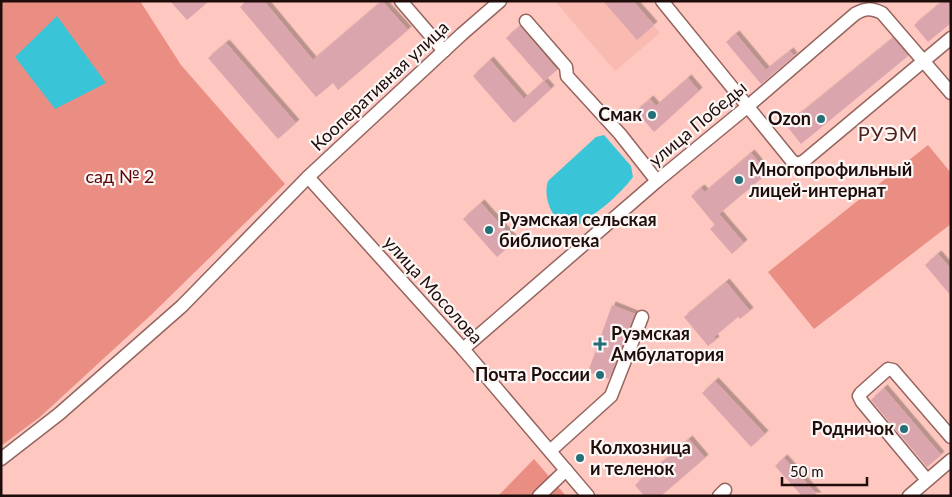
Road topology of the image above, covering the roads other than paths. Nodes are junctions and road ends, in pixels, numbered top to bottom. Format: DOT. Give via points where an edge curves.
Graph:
graph roads {
  1 [pos="401,1"];
  2 [pos="500,1"];
  3 [pos="662,1"];
  4 [pos="526,21"];
  5 [pos="951,38"];
  6 [pos="444,51"];
  7 [pos="923,61"];
  8 [pos="951,93"];
  9 [pos="747,107"];
  10 [pos="308,177"];
  11 [pos="657,181"];
  12 [pos="642,317"];
  13 [pos="462,349"];
  14 [pos="951,437"];
  15 [pos="550,452"];
  16 [pos="1,459"];
  17 [pos="951,460"];
  18 [pos="566,470"];
  19 [pos="927,480"];
  20 [pos="539,496"];
  21 [pos="588,496"];
  22 [pos="909,496"];
  1 -- 6 [label="street"];
  2 -- 6 [label="street, Кооперативная улица"];
  3 -- 9 [label="street"];
  4 -- 11 [label="street" via="566,67 567,76"];
  5 -- 7 [label="street"];
  6 -- 10 [label="street, Кооперативная улица"];
  7 -- 8 [label="street, улица Победы"];
  7 -- 9 [label="street, улица Победы" via="882,14 864,9"];
  7 -- 9 [label="street" via="798,164"];
  9 -- 11 [label="street, улица Победы"];
  10 -- 13 [label="street, улица Мосолова"];
  10 -- 16 [label="street, Кооперативная улица" via="182,306 59,414"];
  11 -- 13 [label="street, улица Победы"];
  12 -- 15 [label="street" via="611,396"];
  13 -- 15 [label="street, улица Мосолова"];
  14 -- 19 [label="street" via="894,370 888,369 859,396"];
  15 -- 18 [label="street, улица Мосолова"];
  17 -- 19 [label="street"];
  18 -- 20 [label="street"];
  18 -- 21 [label="street, улица Мосолова"];
  19 -- 22 [label="street"];
}
